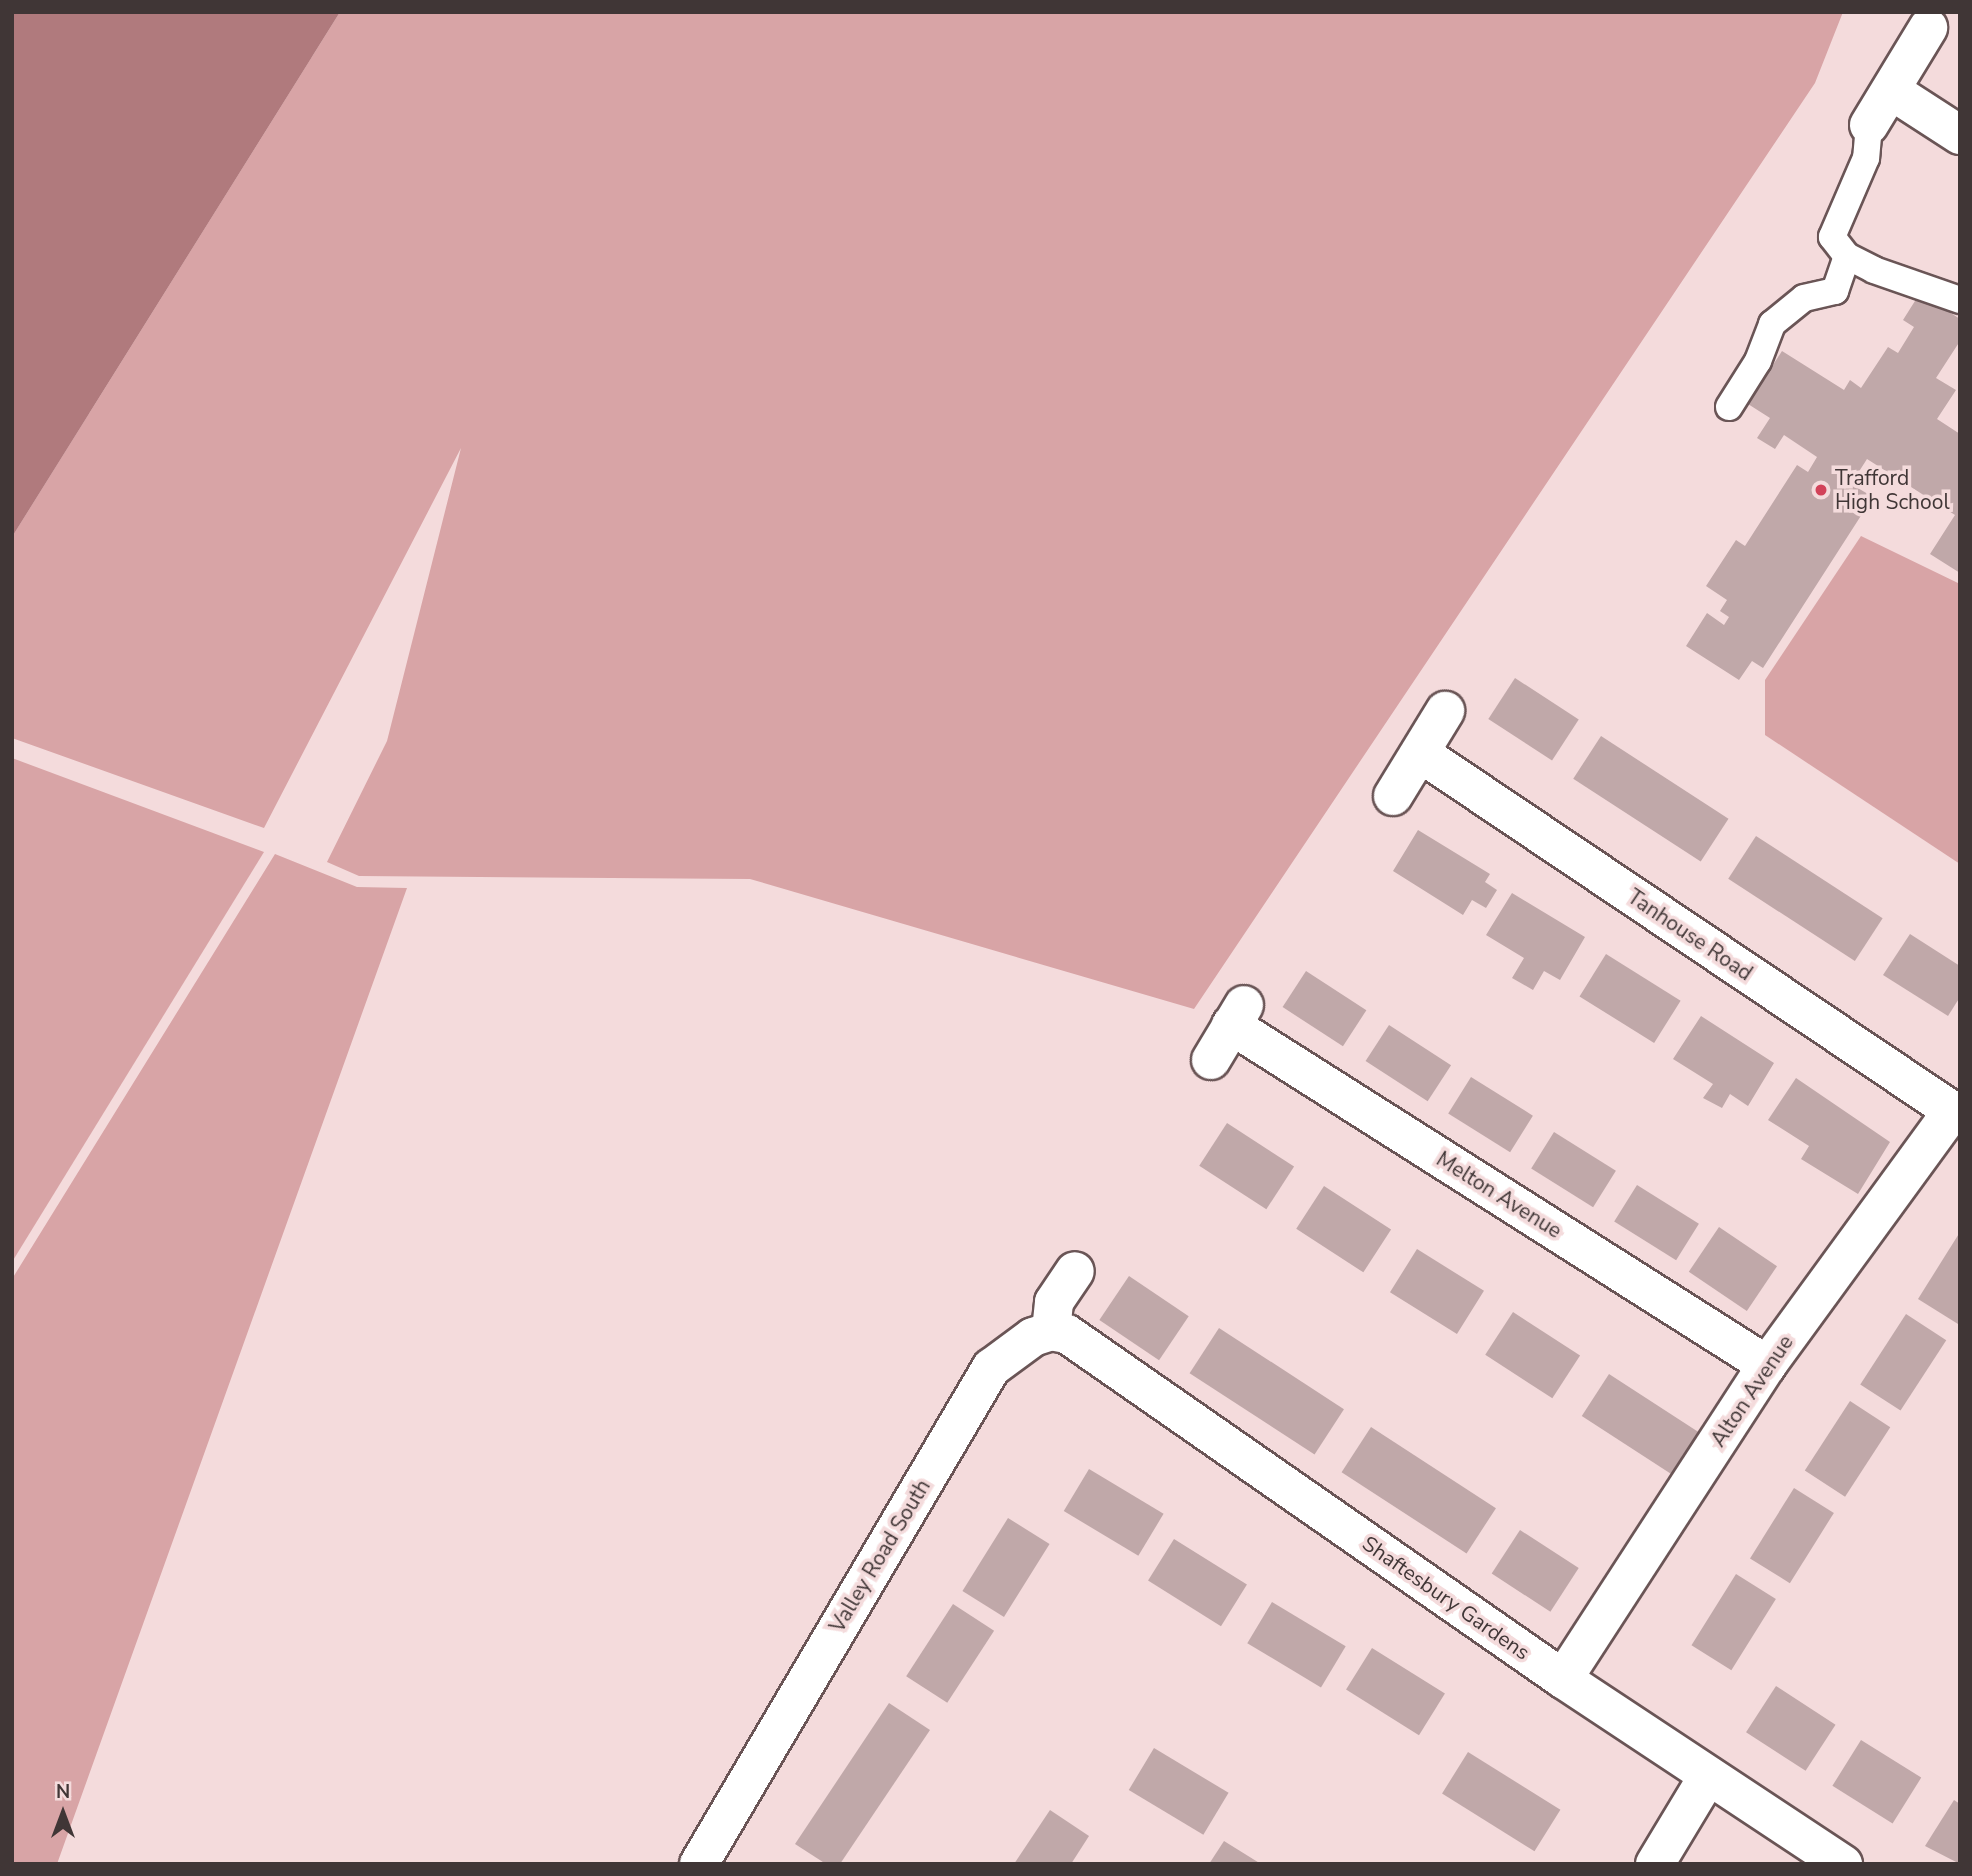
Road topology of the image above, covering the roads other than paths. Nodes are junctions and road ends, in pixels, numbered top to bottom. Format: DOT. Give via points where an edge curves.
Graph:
graph roads {
  1 [pos="1928,28"];
  2 [pos="1892,91"];
  3 [pos="1869,125"];
  4 [pos="1960,135"];
  5 [pos="1847,256"];
  6 [pos="1960,300"];
  7 [pos="1729,407"];
  8 [pos="1445,711"];
  9 [pos="1420,753"];
  10 [pos="1394,796"];
  11 [pos="1211,1060"];
  12 [pos="1956,1113"];
  13 [pos="1075,1271"];
  14 [pos="1051,1331"];
  15 [pos="1767,1365"];
  16 [pos="1563,1679"];
  17 [pos="1708,1776"];
  18 [pos="699,1864"];
  19 [pos="1655,1864"];
  20 [pos="1843,1864"];
  1 -- 2 [label="street"];
  2 -- 3 [label="street"];
  2 -- 4 [label="street"];
  3 -- 5 [label="lane" via="1866,158 1832,237"];
  5 -- 6 [label="lane"];
  5 -- 7 [label="lane" via="1835,291 1804,298 1772,324 1758,361"];
  8 -- 9 [label="street"];
  9 -- 10 [label="street"];
  9 -- 12 [label="street, Tanhouse Road"];
  11 -- 15 [label="street, Melton Avenue" via="1238,1015"];
  12 -- 15 [label="street, Alton Avenue"];
  13 -- 14 [label="street" via="1054,1302"];
  14 -- 16 [label="street, Shaftesbury Gardens" via="1078,1342"];
  14 -- 18 [label="street, Valley Road South" via="1033,1337 991,1368"];
  15 -- 16 [label="street, Alton Avenue"];
  16 -- 17 [label="street, Shaftesbury Gardens"];
  17 -- 19 [label="street"];
  17 -- 20 [label="street, Shaftesbury Gardens"];
}
